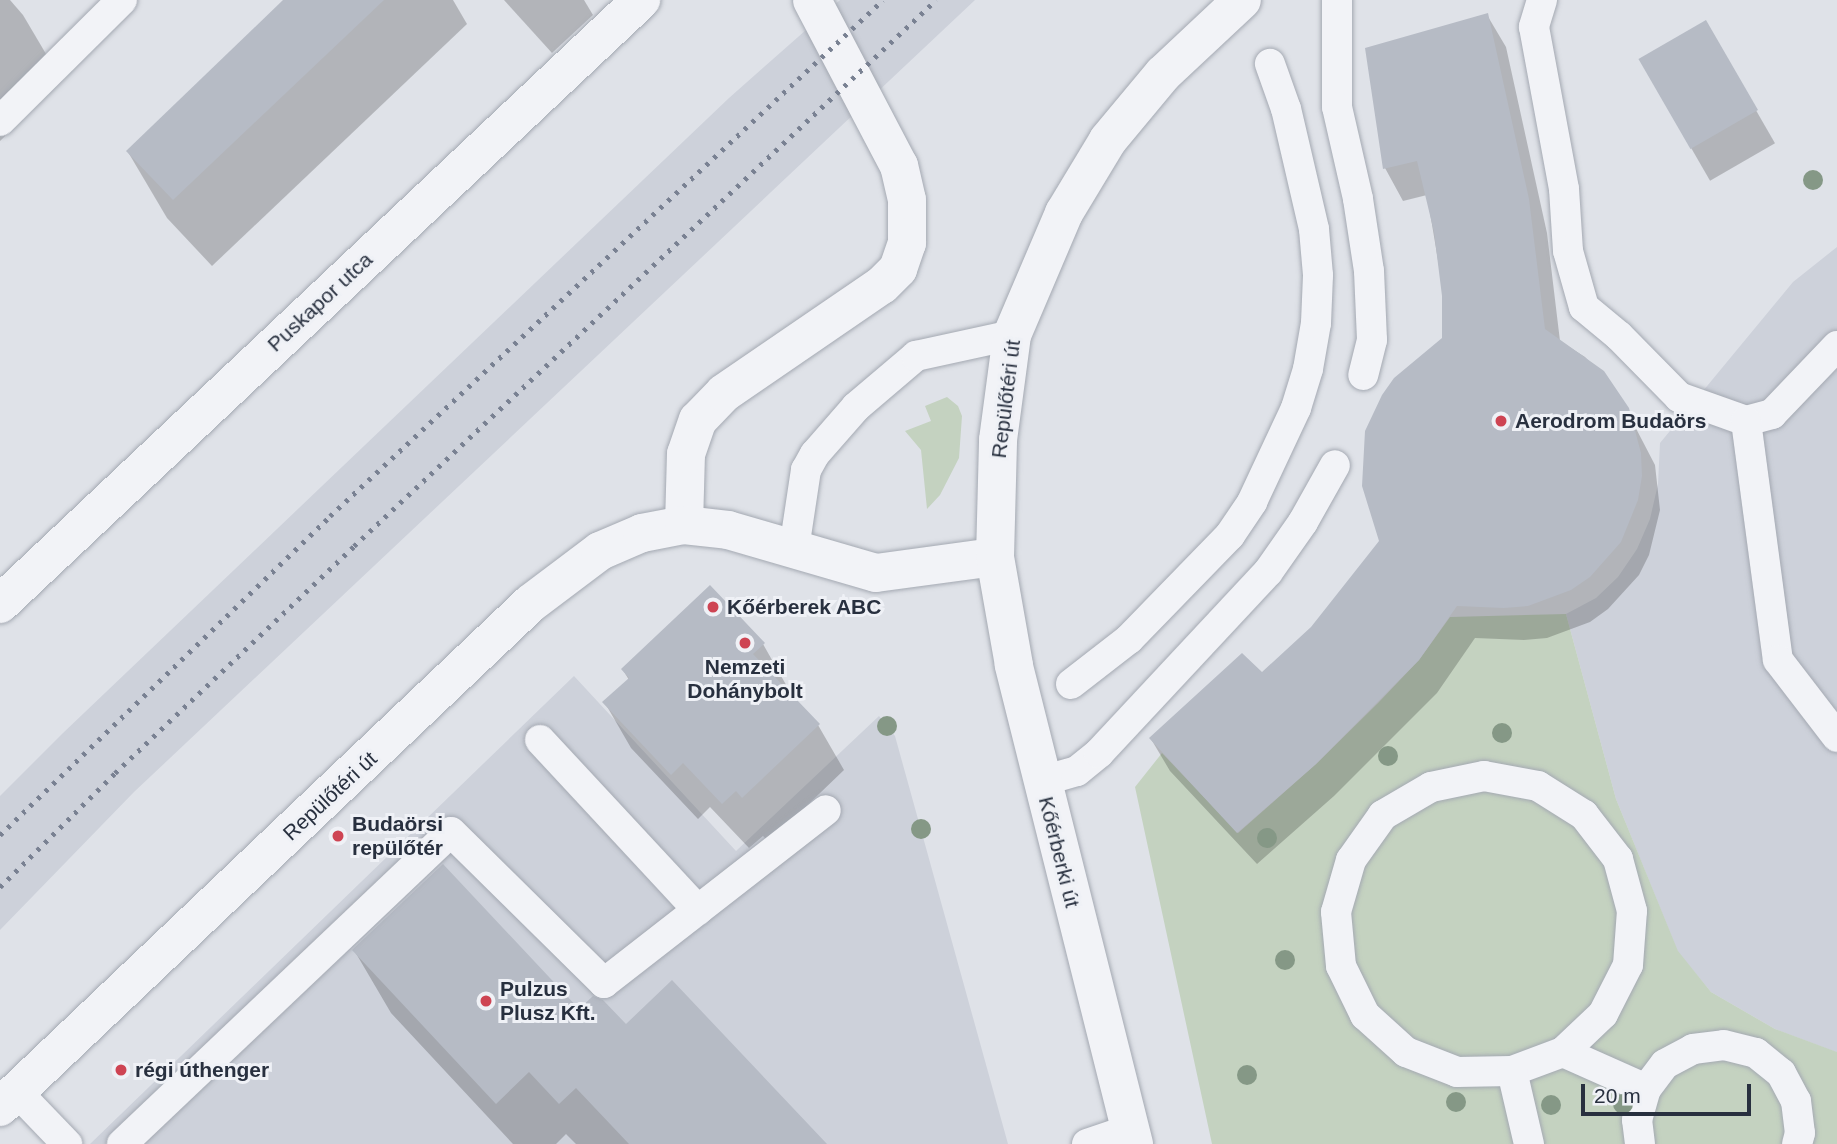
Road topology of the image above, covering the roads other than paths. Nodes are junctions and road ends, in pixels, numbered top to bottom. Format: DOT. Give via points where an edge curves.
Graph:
graph roads {
  1 [pos="122,0"];
  2 [pos="641,0"];
  3 [pos="812,0"];
  4 [pos="1242,0"];
  5 [pos="1337,0"];
  6 [pos="1542,0"];
  7 [pos="1270,64"];
  8 [pos="0,121"];
  9 [pos="1012,335"];
  10 [pos="1837,346"];
  11 [pos="1363,375"];
  12 [pos="1746,421"];
  13 [pos="1335,465"];
  14 [pos="684,525"];
  15 [pos="794,549"];
  16 [pos="995,557"];
  17 [pos="0,604"];
  18 [pos="1072,684"];
  19 [pos="1837,737"];
  20 [pos="540,740"];
  21 [pos="1041,781"];
  22 [pos="826,810"];
  23 [pos="698,910"];
  24 [pos="1563,1052"];
  25 [pos="1512,1072"];
  26 [pos="1646,1089"];
  27 [pos="8,1099"];
  28 [pos="1132,1136"];
  29 [pos="67,1144"];
  30 [pos="122,1144"];
  31 [pos="1087,1144"];
  32 [pos="1529,1144"];
  33 [pos="1640,1144"];
  34 [pos="1797,1144"];
  1 -- 8 [label="lane"];
  2 -- 17 [label="street, Puskapor utca"];
  3 -- 14 [label="street" via="899,166 907,200 908,243 898,269 881,285 724,393 698,420 686,454"];
  4 -- 9 [label="street, Repülőtéri út" via="1163,74 1108,140 1064,213"];
  5 -- 11 [label="lane" via="1337,107 1369,271 1372,340"];
  6 -- 12 [label="lane" via="1534,27 1564,189 1568,251 1584,307 1679,397"];
  7 -- 18 [label="lane" via="1286,108 1311,216 1318,275 1316,323 1296,408 1252,502 1230,535 1129,639"];
  9 -- 15 [label="lane" via="916,356 856,407 815,454 807,470"];
  9 -- 16 [label="street, Repülőtéri út" via="998,440"];
  10 -- 12 [label="lane" via="1772,414"];
  12 -- 19 [label="lane" via="1778,660"];
  13 -- 21 [label="lane" via="1268,572 1099,753 1077,771"];
  14 -- 15 [label="street, Repülőtéri út" via="728,530"];
  14 -- 27 [label="street, Repülőtéri út" via="642,533 600,551 531,603"];
  15 -- 16 [label="street, Repülőtéri út" via="885,573"];
  16 -- 21 [label="street, Kőérberki út"];
  20 -- 23 [label="lane"];
  21 -- 28 [label="street, Kőérberki út"];
  22 -- 23 [label="lane"];
  23 -- 30 [label="lane" via="604,983 451,832"];
  24 -- 25 [label="lane"];
  24 -- 25 [label="lane" via="1603,1014 1628,965 1632,911 1618,859 1584,814 1538,786 1484,776 1431,787 1383,815 1351,860 1336,912 1341,966 1365,1015 1406,1052 1457,1072"];
  24 -- 26 [label="lane"];
  25 -- 32 [label="lane"];
  26 -- 33 [label="lane" via="1637,1120"];
  26 -- 34 [label="lane" via="1665,1064 1693,1048 1724,1045 1756,1053 1781,1073 1797,1101"];
  27 -- 29 [label="lane"];
  28 -- 31 [label="lane"];
}
